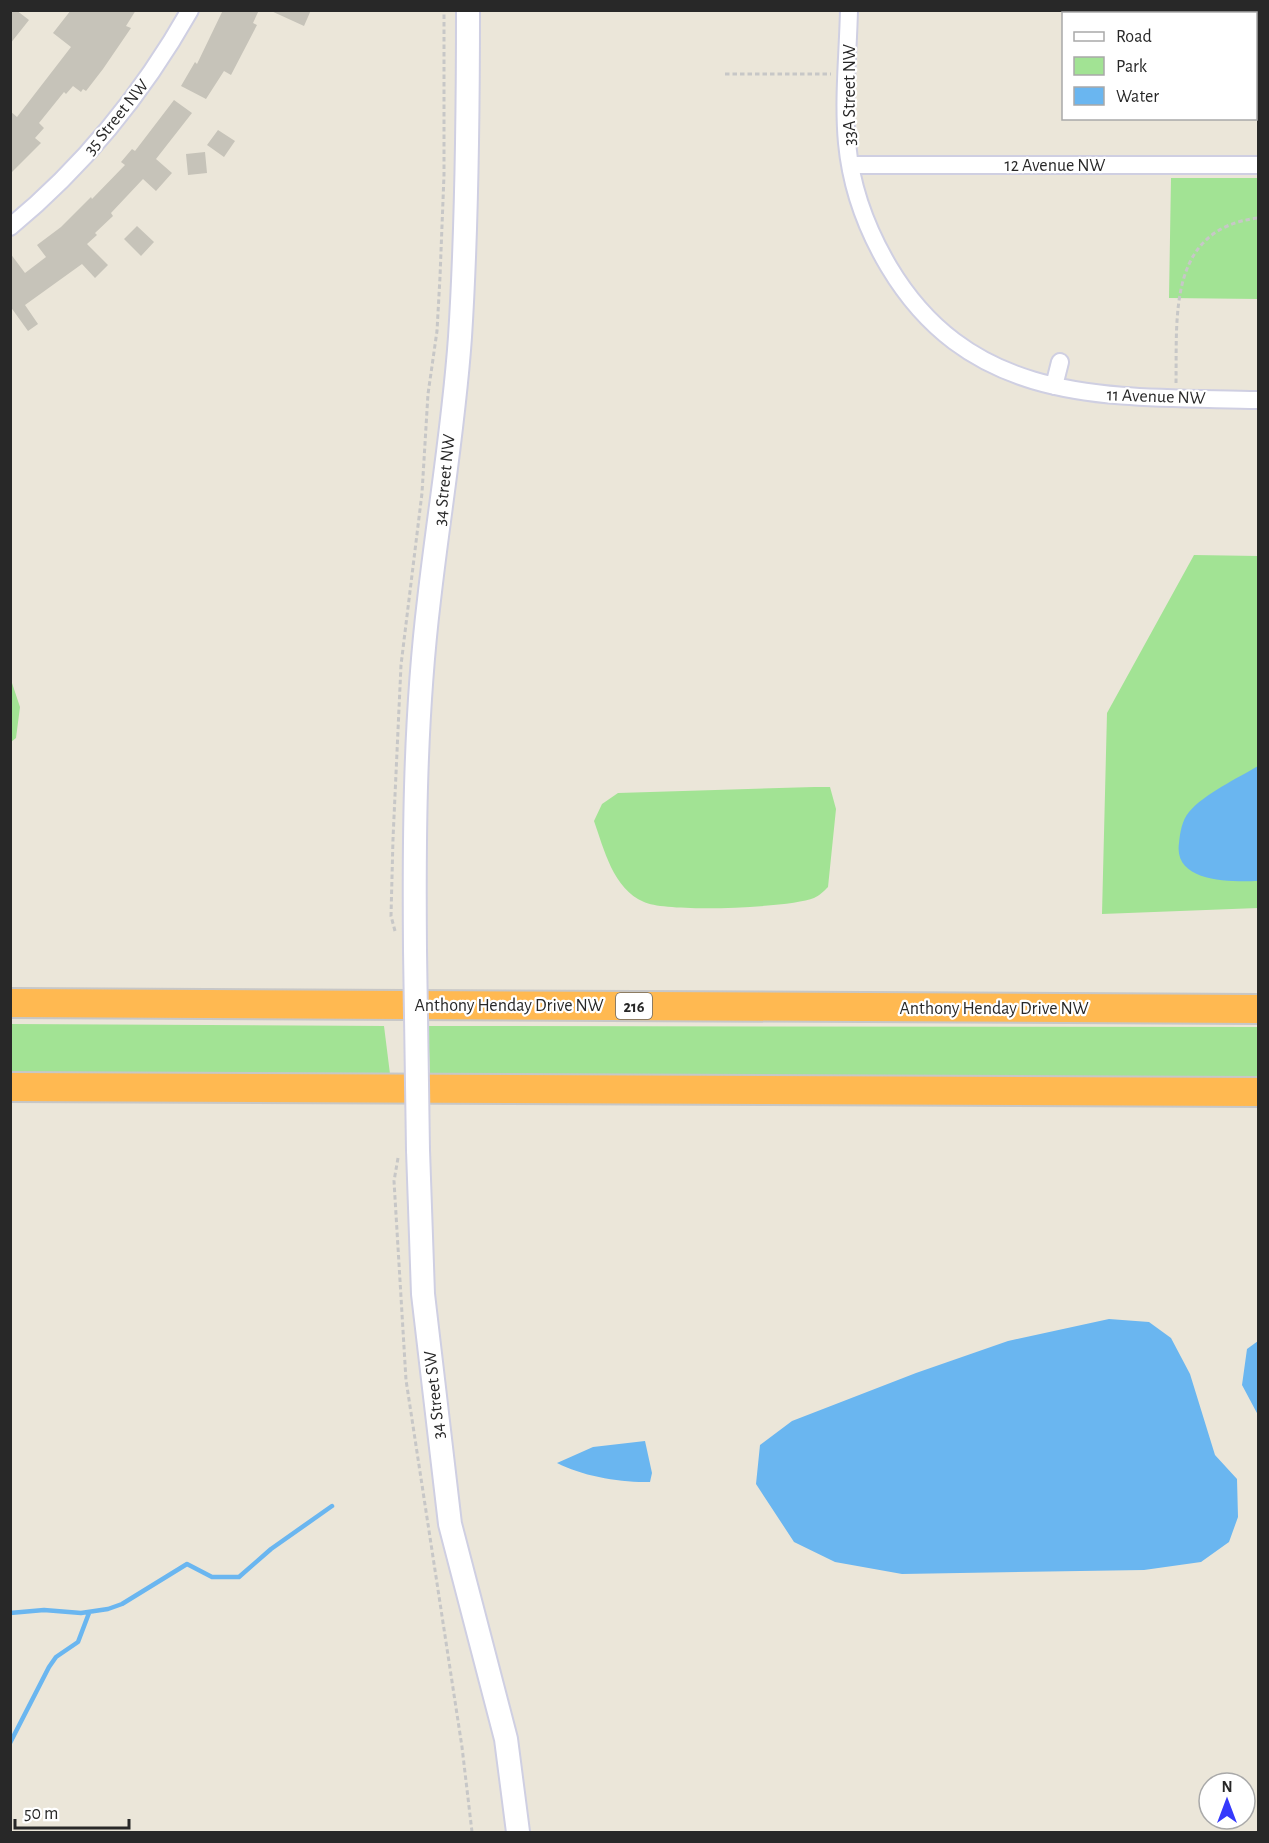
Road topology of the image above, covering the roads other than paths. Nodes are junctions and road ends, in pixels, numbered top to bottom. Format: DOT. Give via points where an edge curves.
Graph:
graph roads {
  1 [pos="190,10"];
  2 [pos="468,10"];
  3 [pos="849,10"];
  4 [pos="851,165"];
  5 [pos="1258,165"];
  6 [pos="10,227"];
  7 [pos="1060,362"];
  8 [pos="1003,370"];
  9 [pos="1054,386"];
  10 [pos="1258,400"];
  11 [pos="415,950"];
  12 [pos="10,1003"];
  13 [pos="1258,1009"];
  14 [pos="10,1087"];
  15 [pos="1258,1092"];
  16 [pos="518,1833"];
  1 -- 6 [label="street, 35 Street NW" via="153,72 114,123 67,176"];
  2 -- 11 [label="main road, 34 Street NW" via="460,338 420,700 414,810"];
  3 -- 4 [label="street, 33A Street NW" via="847,141"];
  4 -- 5 [label="street, 12 Avenue NW"];
  4 -- 8 [label="street, 33A Street NW" via="864,215 906,294 945,334"];
  7 -- 9 [label="street"];
  8 -- 9 [label="street, 11 Avenue NW"];
  9 -- 10 [label="street, 11 Avenue NW" via="1107,395"];
  11 -- 16 [label="main road, 34 Street SW, bridge" via="408,1152 423,1294 450,1524 506,1739"];
  12 -- 13 [label="highway, Anthony Henday Drive NW / 216"];
  14 -- 15 [label="highway"];
}
